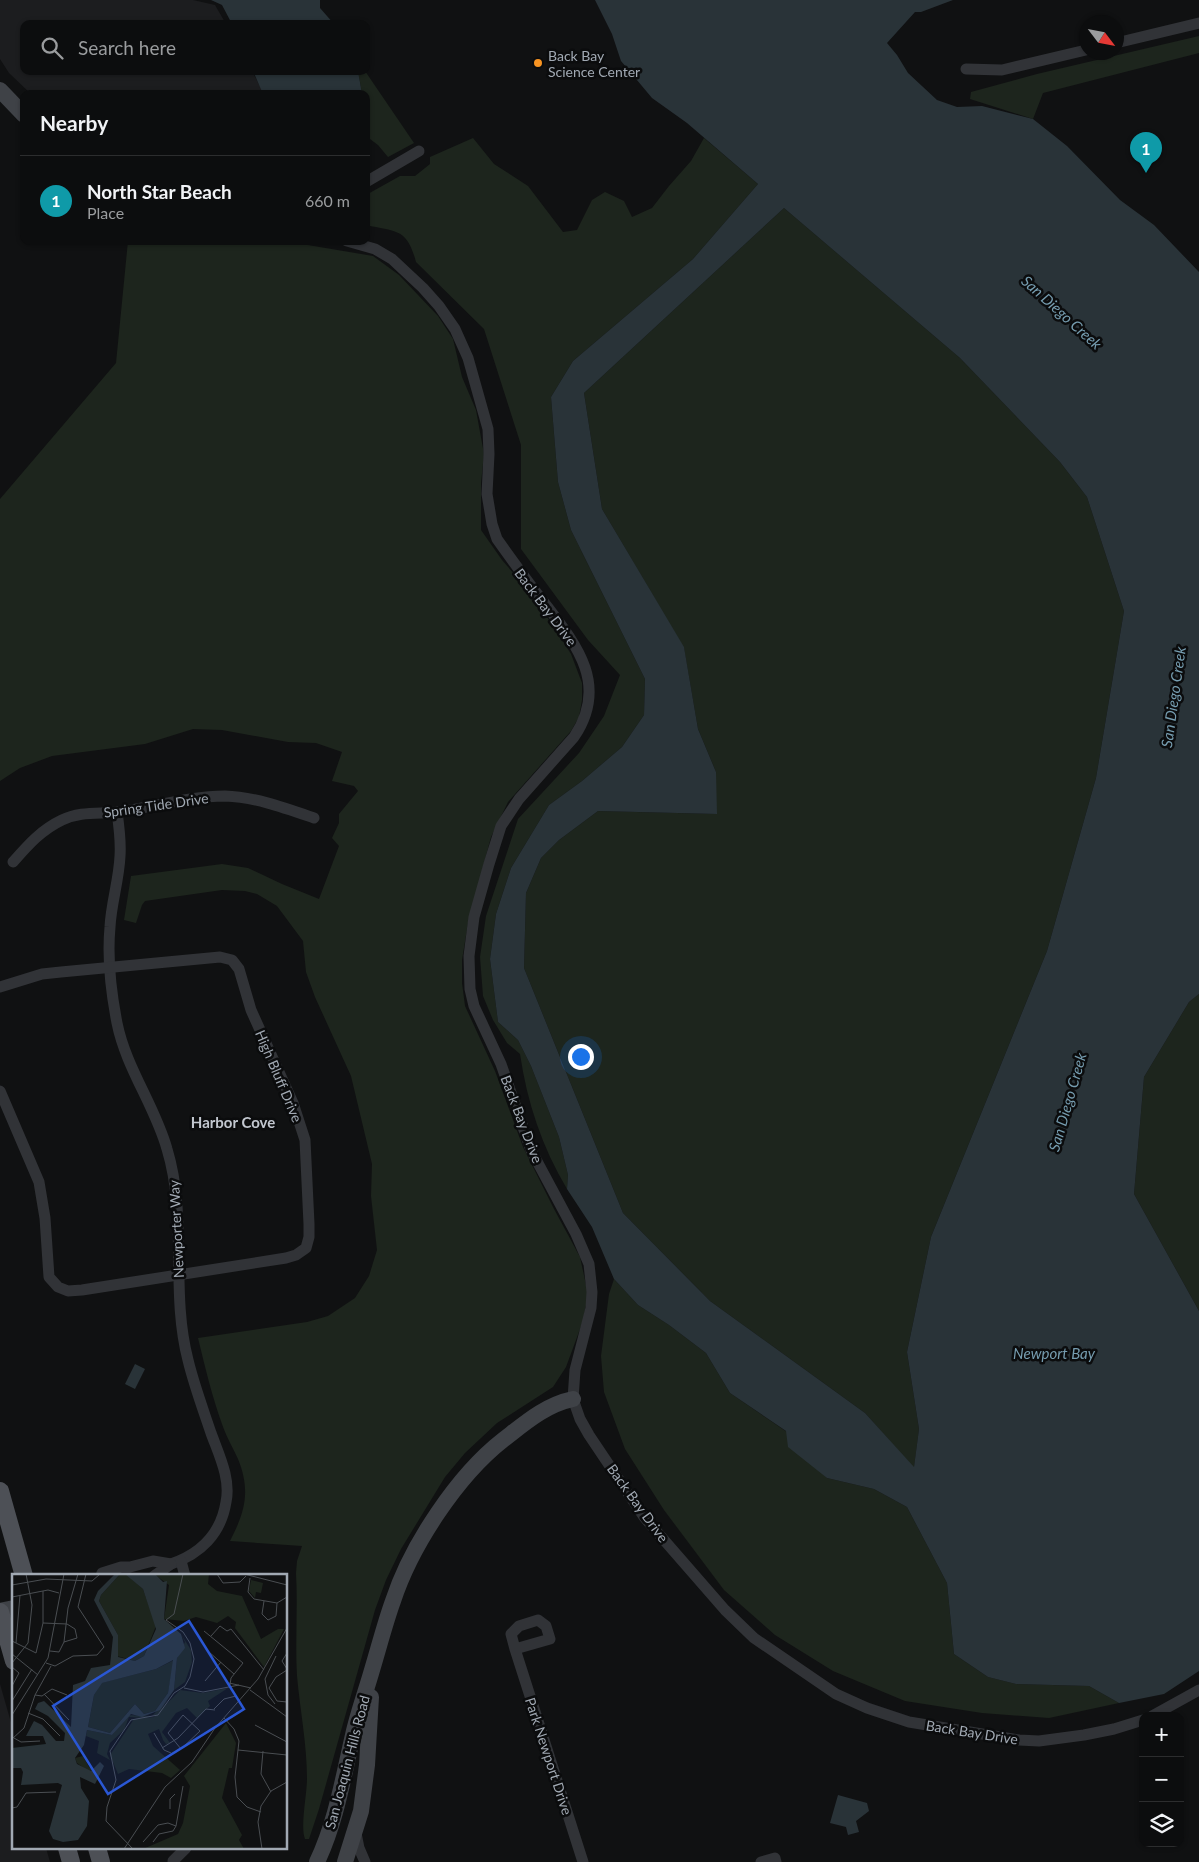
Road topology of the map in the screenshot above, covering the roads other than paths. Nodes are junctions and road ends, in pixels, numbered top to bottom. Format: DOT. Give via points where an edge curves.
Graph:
graph roads {
  1 [pos="1199,23"];
  2 [pos="1124,41"];
  3 [pos="1079,52"];
  4 [pos="966,69"];
  5 [pos="0,90"];
  6 [pos="20,111"];
  7 [pos="419,151"];
  8 [pos="370,180"];
  9 [pos="361,245"];
  10 [pos="117,812"];
  11 [pos="314,818"];
  12 [pos="13,862"];
  13 [pos="109,968"];
  14 [pos="0,987"];
  15 [pos="0,1091"];
  16 [pos="179,1275"];
  17 [pos="574,1399"];
  18 [pos="0,1491"];
  19 [pos="176,1562"];
  20 [pos="131,1572"];
  21 [pos="23,1574"];
  22 [pos="102,1574"];
  23 [pos="157,1574"];
  24 [pos="184,1574"];
  25 [pos="0,1611"];
  26 [pos="515,1649"];
  27 [pos="12,1654"];
  28 [pos="374,1662"];
  29 [pos="1199,1690"];
  30 [pos="1159,1712"];
  31 [pos="1139,1721"];
  32 [pos="356,1829"];
  33 [pos="184,1850"];
  34 [pos="173,1861"];
  35 [pos="320,1862"];
  36 [pos="345,1862"];
  37 [pos="365,1862"];
  38 [pos="583,1862"];
  39 [pos="760,1862"];
  40 [pos="776,1862"];
  1 -- 2 [label="street"];
  3 -- 4 [label="street" via="1002,70"];
  5 -- 6 [label="street"];
  7 -- 8 [label="street"];
  9 -- 17 [label="street, Back Bay Drive" via="392,259 423,288 455,329 468,358 488,429 488,509 497,539 574,642 587,673 590,696 581,728 519,799 501,826 474,916 469,956 470,990 477,1014 501,1064 531,1150 589,1264 591,1308 576,1370"];
  10 -- 11 [label="street, Spring Tide Drive" via="225,796 252,799"];
  10 -- 12 [label="street, Spring Tide Drive" via="64,819 43,830"];
  10 -- 13 [label="street, Newporter Way" via="120,854 110,925"];
  13 -- 14 [label="street" via="42,974"];
  13 -- 16 [label="street, Newporter Way" via="122,1044 161,1131 174,1171"];
  13 -- 16 [label="street, High Bluff Drive" via="220,957 232,960 239,969 251,1010 289,1093 304,1140 309,1224 306,1248 286,1258"];
  15 -- 16 [label="street" via="39,1182 46,1218 49,1277 58,1287 68,1291 82,1290"];
  16 -- 19 [label="street, Newporter Way" via="181,1320 188,1359 227,1482 227,1500 216,1533 196,1552"];
  17 -- 28 [label="street, San Joaquin Hills Road" via="557,1403 518,1428 491,1450 463,1480 402,1576"];
  17 -- 31 [label="street, Back Bay Drive" via="589,1435 644,1516 725,1610 754,1638 836,1694 909,1722 1019,1740 1039,1741 1084,1735"];
  18 -- 21 [label="main road"];
  19 -- 20 [label="street" via="153,1561"];
  19 -- 23 [label="street, Newporter Way"];
  19 -- 24 [label="street"];
  20 -- 22 [label="street" via="121,1567"];
  25 -- 27 [label="main road"];
  26 -- 38 [label="street, Park Newport Drive"];
  28 -- 32 [label="street, San Joaquin Hills Road" via="367,1765"];
  28 -- 35 [label="street, San Joaquin Hills Road"];
  29 -- 30 [label="street"];
  32 -- 36 [label="street, San Joaquin Hills Road"];
  32 -- 37 [label="street"];
  33 -- 34 [label="street"];
  39 -- 40 [label="street" via="775,1858"];
}
